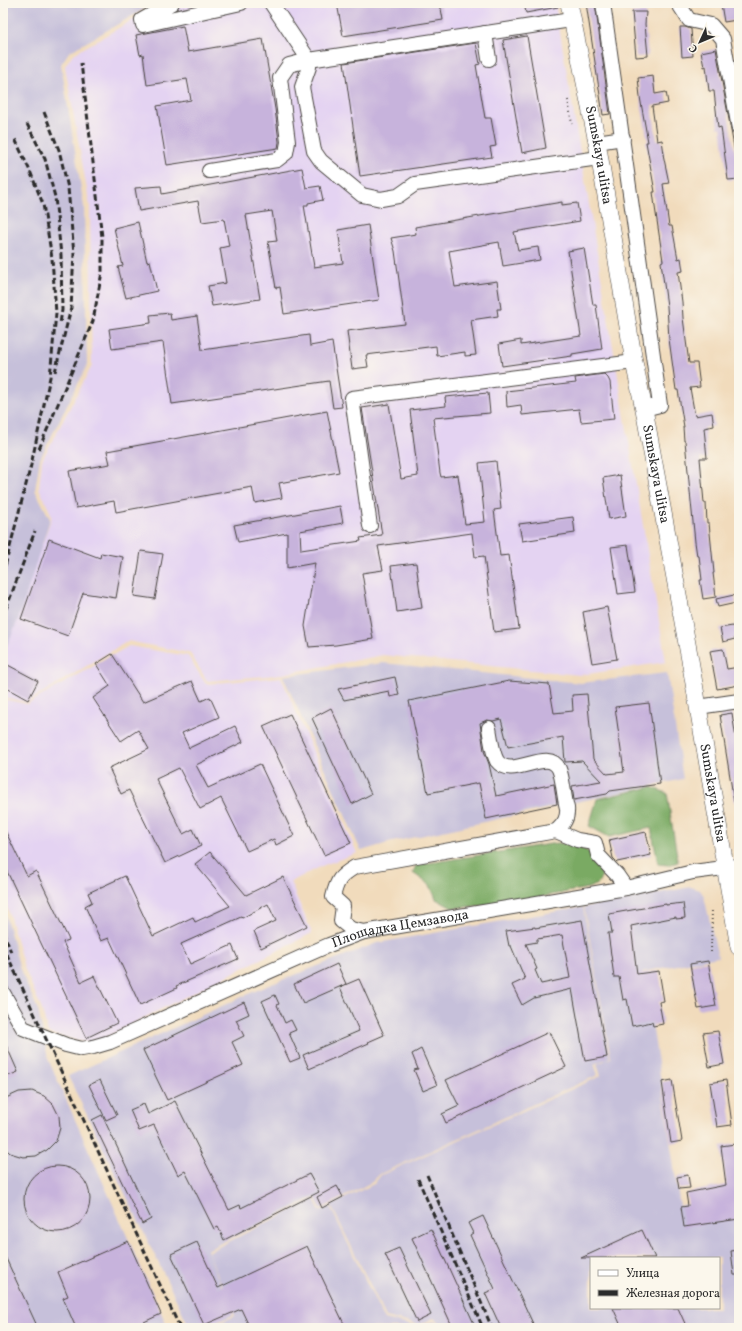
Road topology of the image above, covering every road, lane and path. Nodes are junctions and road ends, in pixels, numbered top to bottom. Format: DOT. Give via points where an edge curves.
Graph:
graph roads {
  1 [pos="172,3"];
  2 [pos="241,3"];
  3 [pos="271,3"];
  4 [pos="569,3"];
  5 [pos="603,3"];
  6 [pos="678,3"];
  7 [pos="571,20"];
  8 [pos="485,33"];
  9 [pos="489,59"];
  10 [pos="309,60"];
  11 [pos="568,100"];
  12 [pos="572,124"];
  13 [pos="739,129"];
  14 [pos="623,138"];
  15 [pos="598,150"];
  16 [pos="209,171"];
  17 [pos="634,362"];
  18 [pos="644,409"];
  19 [pos="370,526"];
  20 [pos="739,701"];
  21 [pos="698,707"];
  22 [pos="489,728"];
  23 [pos="556,830"];
  24 [pos="732,867"];
  25 [pos="626,888"];
  26 [pos="342,906"];
  27 [pos="712,909"];
  28 [pos="364,932"];
  29 [pos="329,945"];
  30 [pos="739,947"];
  31 [pos="711,952"];
  32 [pos="3,994"];
  1 -- 2 [label="street" via="142,20 143,25"];
  3 -- 10 [label="street"];
  4 -- 7 [label="main road, Sumskaya ulitsa"];
  5 -- 14 [label="street"];
  6 -- 13 [label="street" via="689,20 711,25 723,38"];
  7 -- 8 [label="street"];
  7 -- 15 [label="main road, Sumskaya ulitsa"];
  8 -- 9 [label="street"];
  8 -- 10 [label="street"];
  10 -- 15 [label="street" via="302,87 314,151 321,161 362,195 381,199 398,196 416,184"];
  10 -- 16 [label="street" via="289,64 280,78 288,142 286,153 277,160"];
  11 -- 12 [label="path"];
  14 -- 15 [label="street"];
  14 -- 18 [label="street" via="660,405"];
  15 -- 17 [label="main road, Sumskaya ulitsa"];
  17 -- 18 [label="main road, Sumskaya ulitsa"];
  17 -- 19 [label="street" via="352,398"];
  18 -- 21 [label="main road, Sumskaya ulitsa"];
  20 -- 21 [label="street"];
  21 -- 24 [label="main road, Sumskaya ulitsa"];
  22 -- 23 [label="street" via="498,762 506,767 545,760 554,763 559,769 567,814 564,824"];
  23 -- 25 [label="street" via="577,840 595,843 598,855"];
  23 -- 26 [label="street" via="355,867 344,874 336,884 333,897"];
  24 -- 25 [label="street, Площадка Цемзавода" via="693,872"];
  24 -- 30 [label="main road, Sumskaya ulitsa"];
  25 -- 28 [label="street, Площадка Цемзавода"];
  26 -- 28 [label="street" via="341,921 351,929"];
  26 -- 29 [label="street" via="336,932"];
  27 -- 31 [label="path"];
  28 -- 29 [label="street, Площадка Цемзавода"];
  29 -- 32 [label="street, Площадка Цемзавода" via="93,1048 82,1049 66,1045 23,1028"];
}
